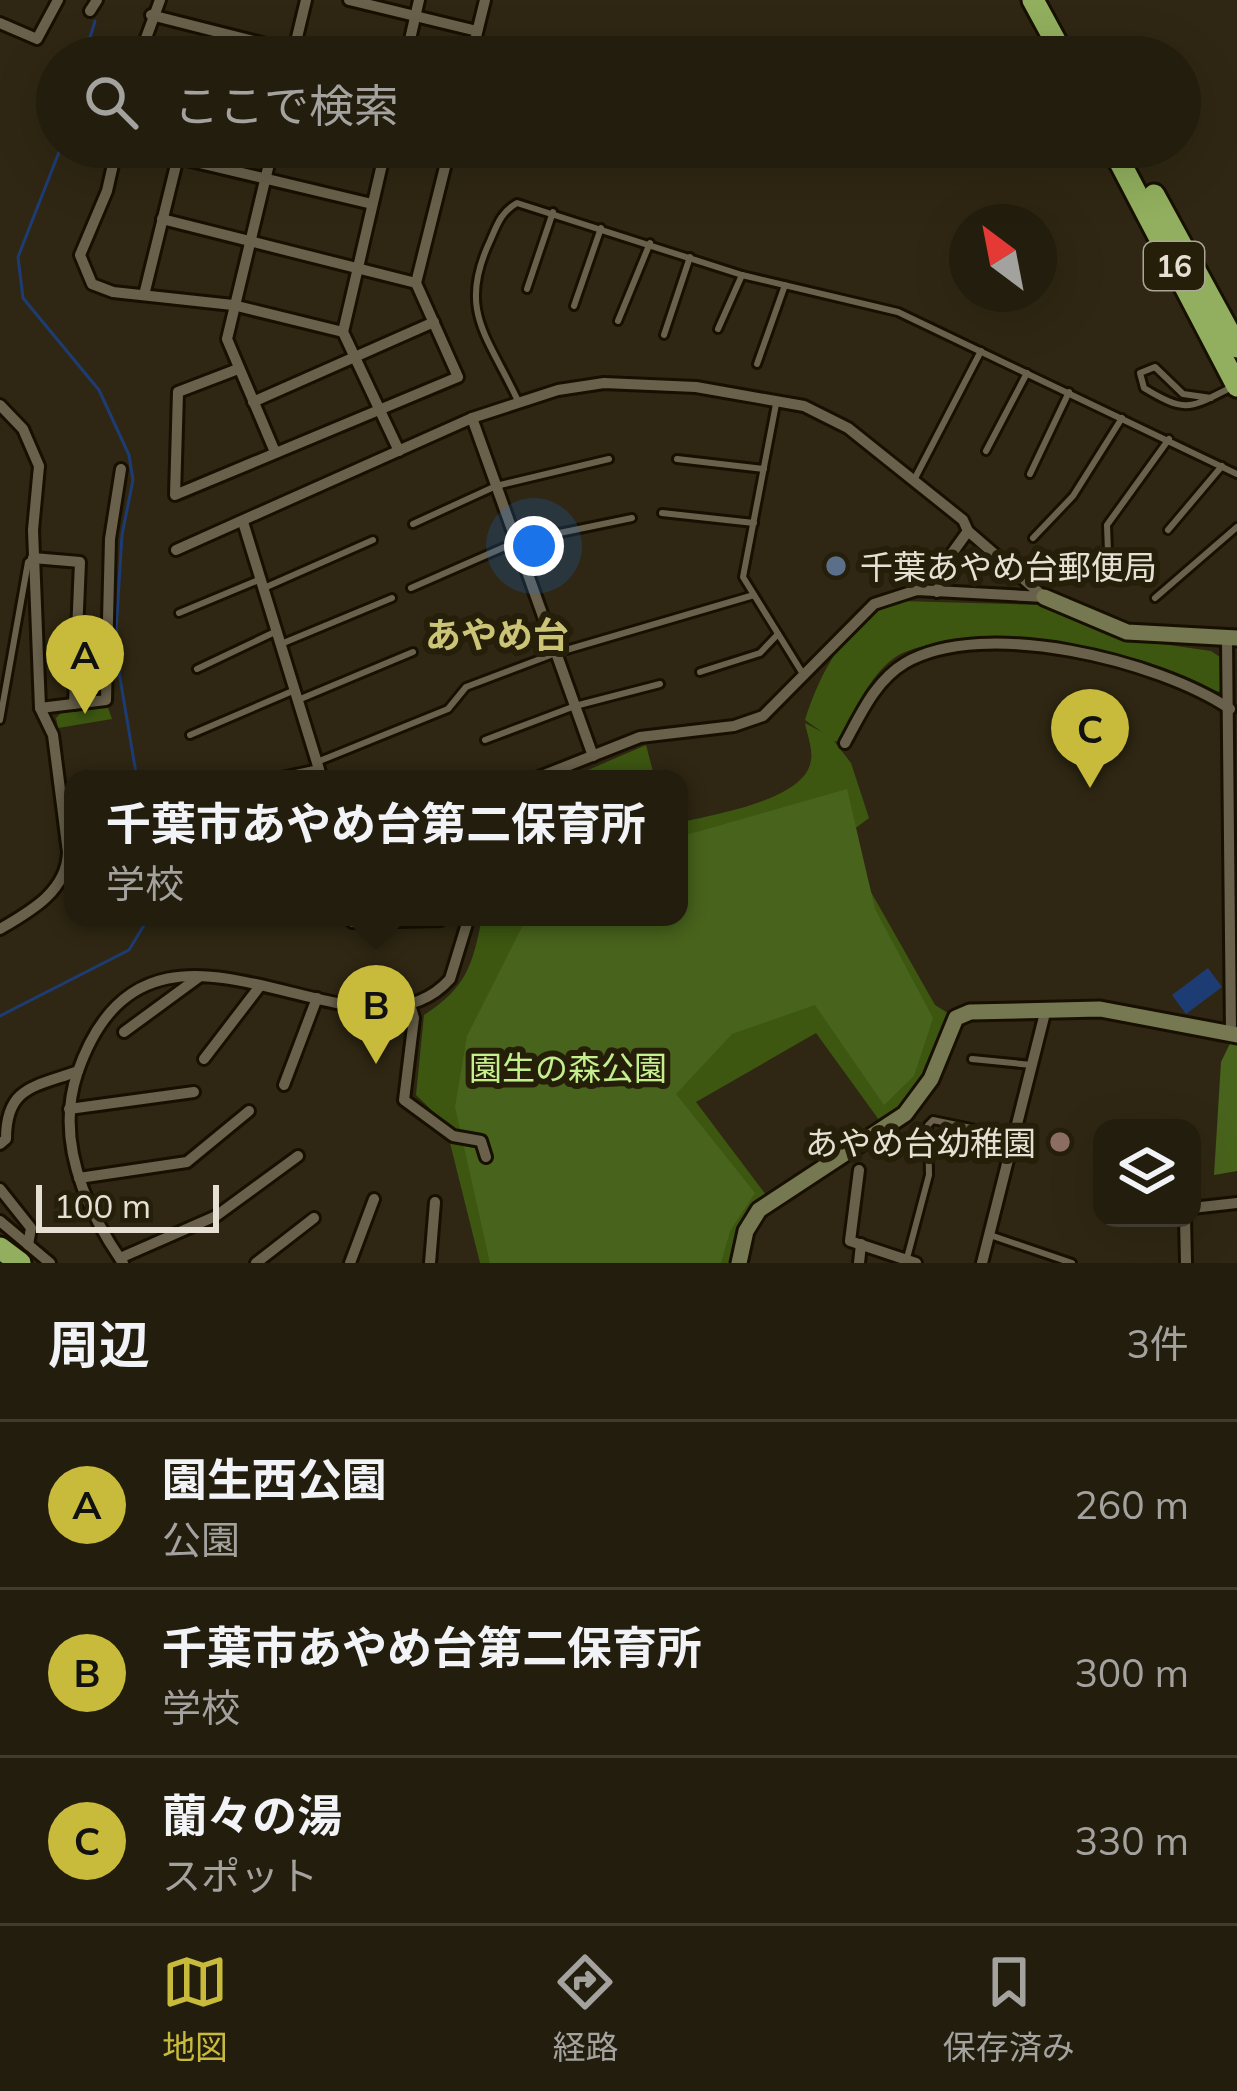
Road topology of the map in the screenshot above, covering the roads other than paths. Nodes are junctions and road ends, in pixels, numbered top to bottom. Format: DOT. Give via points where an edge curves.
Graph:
graph roads {
  1 [pos="58,0"];
  2 [pos="160,0"];
  3 [pos="306,0"];
  4 [pos="349,0"];
  5 [pos="419,0"];
  6 [pos="485,0"];
  7 [pos="1033,0"];
  8 [pos="1049,0"];
  9 [pos="151,15"];
  10 [pos="416,16"];
  11 [pos="0,23"];
  12 [pos="477,31"];
  13 [pos="39,36"];
  14 [pos="146,36"];
  15 [pos="226,36"];
  16 [pos="297,36"];
  17 [pos="411,36"];
  18 [pos="476,36"];
  19 [pos="1053,36"];
  20 [pos="1069,36"];
  21 [pos="36,39"];
  22 [pos="112,168"];
  23 [pos="175,168"];
  24 [pos="221,168"];
  25 [pos="267,168"];
  26 [pos="381,168"];
  27 [pos="445,168"];
  28 [pos="1123,168"];
  29 [pos="1139,168"];
  30 [pos="264,179"];
  31 [pos="372,204"];
  32 [pos="553,212"];
  33 [pos="162,219"];
  34 [pos="602,228"];
  35 [pos="249,241"];
  36 [pos="650,244"];
  37 [pos="690,257"];
  38 [pos="358,268"];
  39 [pos="742,275"];
  40 [pos="416,283"];
  41 [pos="784,286"];
  42 [pos="527,290"];
  43 [pos="144,295"];
  44 [pos="233,305"];
  45 [pos="574,306"];
  46 [pos="618,321"];
  47 [pos="434,322"];
  48 [pos="718,329"];
  49 [pos="343,332"];
  50 [pos="664,334"];
  51 [pos="1237,347"];
  52 [pos="981,351"];
  53 [pos="353,356"];
  54 [pos="758,364"];
  55 [pos="238,369"];
  56 [pos="1027,373"];
  57 [pos="1237,385"];
  58 [pos="1069,392"];
  59 [pos="1211,398"];
  60 [pos="777,399"];
  61 [pos="518,401"];
  62 [pos="253,402"];
  63 [pos="0,407"];
  64 [pos="378,411"];
  65 [pos="472,418"];
  66 [pos="1122,418"];
  67 [pos="1169,440"];
  68 [pos="986,451"];
  69 [pos="275,452"];
  70 [pos="399,452"];
  71 [pos="609,459"];
  72 [pos="676,459"];
  73 [pos="1222,466"];
  74 [pos="121,469"];
  75 [pos="764,469"];
  76 [pos="1030,474"];
  77 [pos="1237,474"];
  78 [pos="914,480"];
  79 [pos="496,486"];
  80 [pos="662,513"];
  81 [pos="632,518"];
  82 [pos="243,522"];
  83 [pos="413,524"];
  84 [pos="754,524"];
  85 [pos="1237,527"];
  86 [pos="968,530"];
  87 [pos="1168,530"];
  88 [pos="1033,538"];
  89 [pos="373,540"];
  90 [pos="516,542"];
  91 [pos="176,550"];
  92 [pos="33,558"];
  93 [pos="1086,572"];
  94 [pos="262,583"];
  95 [pos="411,588"];
  96 [pos="937,592"];
  97 [pos="754,595"];
  98 [pos="1044,597"];
  99 [pos="392,598"];
  100 [pos="1155,598"];
  101 [pos="179,613"];
  102 [pos="778,634"];
  103 [pos="279,638"];
  104 [pos="1232,639"];
  105 [pos="413,652"];
  106 [pos="556,652"];
  107 [pos="197,669"];
  108 [pos="700,672"];
  109 [pos="803,674"];
  110 [pos="660,684"];
  111 [pos="296,695"];
  112 [pos="74,704"];
  113 [pos="575,706"];
  114 [pos="40,709"];
  115 [pos="1230,709"];
  116 [pos="0,720"];
  117 [pos="190,735"];
  118 [pos="485,740"];
  119 [pos="845,743"];
  120 [pos="593,756"];
  121 [pos="319,770"];
  122 [pos="557,770"];
  123 [pos="64,834"];
  124 [pos="64,878"];
  125 [pos="466,926"];
  126 [pos="0,929"];
  127 [pos="202,975"];
  128 [pos="260,986"];
  129 [pos="317,998"];
  130 [pos="410,1005"];
  131 [pos="1046,1010"];
  132 [pos="124,1032"];
  133 [pos="1234,1035"];
  134 [pos="204,1059"];
  135 [pos="972,1060"];
  136 [pos="1032,1065"];
  137 [pos="78,1071"];
  138 [pos="284,1085"];
  139 [pos="194,1092"];
  140 [pos="69,1109"];
  141 [pos="249,1111"];
  142 [pos="1014,1137"];
  143 [pos="0,1144"];
  144 [pos="298,1156"];
  145 [pos="486,1157"];
  146 [pos="859,1170"];
  147 [pos="79,1178"];
  148 [pos="0,1189"];
  149 [pos="374,1199"];
  150 [pos="434,1202"];
  151 [pos="1237,1203"];
  152 [pos="1201,1207"];
  153 [pos="314,1218"];
  154 [pos="0,1221"];
  155 [pos="1186,1227"];
  156 [pos="989,1235"];
  157 [pos="861,1244"];
  158 [pos="0,1248"];
  159 [pos="24,1254"];
  160 [pos="122,1260"];
  161 [pos="912,1262"];
  162 [pos="50,1263"];
  163 [pos="256,1263"];
  164 [pos="350,1263"];
  165 [pos="430,1263"];
  166 [pos="739,1263"];
  167 [pos="859,1263"];
  168 [pos="982,1263"];
  169 [pos="1072,1263"];
  170 [pos="1186,1263"];
  1 -- 13 [label="street"];
  2 -- 9 [label="street"];
  3 -- 16 [label="street"];
  4 -- 10 [label="street"];
  5 -- 10 [label="street"];
  6 -- 12 [label="street"];
  7 -- 19 [label="highway"];
  8 -- 20 [label="highway"];
  9 -- 14 [label="street"];
  9 -- 15 [label="street"];
  10 -- 12 [label="street"];
  10 -- 17 [label="street"];
  11 -- 21 [label="street"];
  12 -- 18 [label="street"];
  22 -- 43 [label="street" via="81,266 101,289"];
  23 -- 33 [label="street"];
  24 -- 30 [label="street"];
  25 -- 30 [label="street"];
  26 -- 31 [label="street"];
  27 -- 40 [label="street"];
  28 -- 57 [label="highway, 16"];
  29 -- 51 [label="highway, 16"];
  30 -- 31 [label="street"];
  30 -- 35 [label="street"];
  31 -- 38 [label="street"];
  32 -- 34 [label="lane"];
  32 -- 42 [label="lane"];
  32 -- 61 [label="lane" via="517,203 503,212 473,282 476,310"];
  33 -- 35 [label="street"];
  33 -- 43 [label="street"];
  34 -- 36 [label="lane"];
  34 -- 45 [label="lane"];
  35 -- 38 [label="street"];
  35 -- 44 [label="street"];
  36 -- 37 [label="lane"];
  36 -- 46 [label="lane"];
  37 -- 39 [label="lane"];
  37 -- 50 [label="lane"];
  38 -- 40 [label="street"];
  38 -- 49 [label="street"];
  39 -- 41 [label="lane"];
  39 -- 48 [label="lane"];
  40 -- 47 [label="street"];
  41 -- 52 [label="lane" via="898,312"];
  41 -- 54 [label="lane"];
  43 -- 44 [label="street"];
  44 -- 49 [label="street"];
  44 -- 55 [label="street" via="227,339"];
  47 -- 53 [label="street"];
  47 -- 64 [label="street" via="458,377"];
  49 -- 53 [label="street"];
  52 -- 56 [label="lane"];
  52 -- 78 [label="lane"];
  53 -- 62 [label="street"];
  53 -- 64 [label="street"];
  55 -- 62 [label="street"];
  55 -- 69 [label="street" via="178,392 176,495"];
  56 -- 58 [label="lane"];
  56 -- 68 [label="lane"];
  57 -- 59 [label="lane"];
  58 -- 66 [label="lane"];
  58 -- 76 [label="lane"];
  59 -- 59 [label="lane" via="1183,409 1144,388 1140,373 1155,367 1183,394"];
  60 -- 61 [label="street" via="604,383"];
  60 -- 75 [label="lane"];
  60 -- 78 [label="street" via="848,428"];
  61 -- 65 [label="street"];
  62 -- 69 [label="street"];
  63 -- 92 [label="street" via="23,429 39,466"];
  64 -- 69 [label="street"];
  64 -- 70 [label="street"];
  65 -- 70 [label="street"];
  65 -- 79 [label="street"];
  66 -- 67 [label="lane"];
  66 -- 88 [label="lane" via="1073,496"];
  67 -- 73 [label="lane"];
  67 -- 93 [label="lane" via="1107,525 1108,552"];
  70 -- 82 [label="street"];
  71 -- 79 [label="lane"];
  72 -- 75 [label="lane"];
  73 -- 77 [label="lane"];
  73 -- 87 [label="lane"];
  74 -- 112 [label="street" via="110,539 106,700"];
  75 -- 84 [label="lane"];
  78 -- 86 [label="street"];
  79 -- 83 [label="lane"];
  79 -- 90 [label="street"];
  80 -- 84 [label="lane"];
  81 -- 90 [label="lane"];
  82 -- 91 [label="street"];
  82 -- 94 [label="street"];
  84 -- 97 [label="lane" via="743,577"];
  85 -- 100 [label="lane"];
  86 -- 96 [label="street"];
  86 -- 98 [label="street"];
  89 -- 94 [label="lane"];
  90 -- 95 [label="lane"];
  90 -- 106 [label="street"];
  92 -- 112 [label="street" via="80,562"];
  92 -- 114 [label="street"];
  92 -- 116 [label="lane"];
  94 -- 101 [label="lane"];
  94 -- 103 [label="street"];
  96 -- 98 [label="street"];
  96 -- 109 [label="street" via="874,604"];
  97 -- 102 [label="lane"];
  97 -- 106 [label="lane"];
  98 -- 104 [label="street" via="1127,632"];
  99 -- 103 [label="lane"];
  102 -- 108 [label="lane" via="760,653"];
  102 -- 109 [label="lane"];
  103 -- 107 [label="lane"];
  103 -- 111 [label="street"];
  104 -- 115 [label="street"];
  105 -- 111 [label="lane"];
  106 -- 113 [label="street"];
  106 -- 121 [label="lane" via="466,687 448,709"];
  109 -- 120 [label="street" via="763,716 640,737"];
  110 -- 113 [label="lane"];
  111 -- 117 [label="lane"];
  111 -- 121 [label="street"];
  112 -- 114 [label="street"];
  113 -- 118 [label="lane"];
  113 -- 120 [label="street"];
  114 -- 123 [label="street" via="53,735"];
  115 -- 119 [label="street" via="1133,663 1002,641 899,666"];
  115 -- 133 [label="street"];
  120 -- 122 [label="street"];
  124 -- 126 [label="street"];
  125 -- 130 [label="street" via="450,980"];
  127 -- 128 [label="street"];
  127 -- 132 [label="street"];
  127 -- 137 [label="street" via="152,983 124,999"];
  128 -- 129 [label="street"];
  128 -- 134 [label="street"];
  129 -- 130 [label="street"];
  129 -- 138 [label="street"];
  130 -- 145 [label="street" via="404,1100 453,1136 481,1141"];
  131 -- 133 [label="street" via="1100,1010"];
  131 -- 136 [label="street"];
  131 -- 166 [label="street" via="956,1018 931,1079 904,1114 759,1210"];
  135 -- 136 [label="lane"];
  136 -- 142 [label="street"];
  137 -- 140 [label="street"];
  137 -- 143 [label="street" via="17,1095"];
  139 -- 140 [label="street"];
  140 -- 147 [label="street"];
  141 -- 147 [label="street" via="187,1162"];
  142 -- 156 [label="street"];
  142 -- 161 [label="lane" via="928,1125 929,1175"];
  144 -- 160 [label="street" via="216,1216"];
  146 -- 157 [label="street" via="850,1241"];
  147 -- 160 [label="street"];
  148 -- 159 [label="street" via="32,1228"];
  149 -- 164 [label="street"];
  150 -- 165 [label="street"];
  151 -- 152 [label="street"];
  153 -- 163 [label="street"];
  154 -- 159 [label="street"];
  155 -- 170 [label="street"];
  156 -- 168 [label="street"];
  156 -- 169 [label="lane"];
  157 -- 161 [label="street"];
  157 -- 167 [label="street"];
  158 -- 159 [label="highway"];
  159 -- 162 [label="street"];
}
